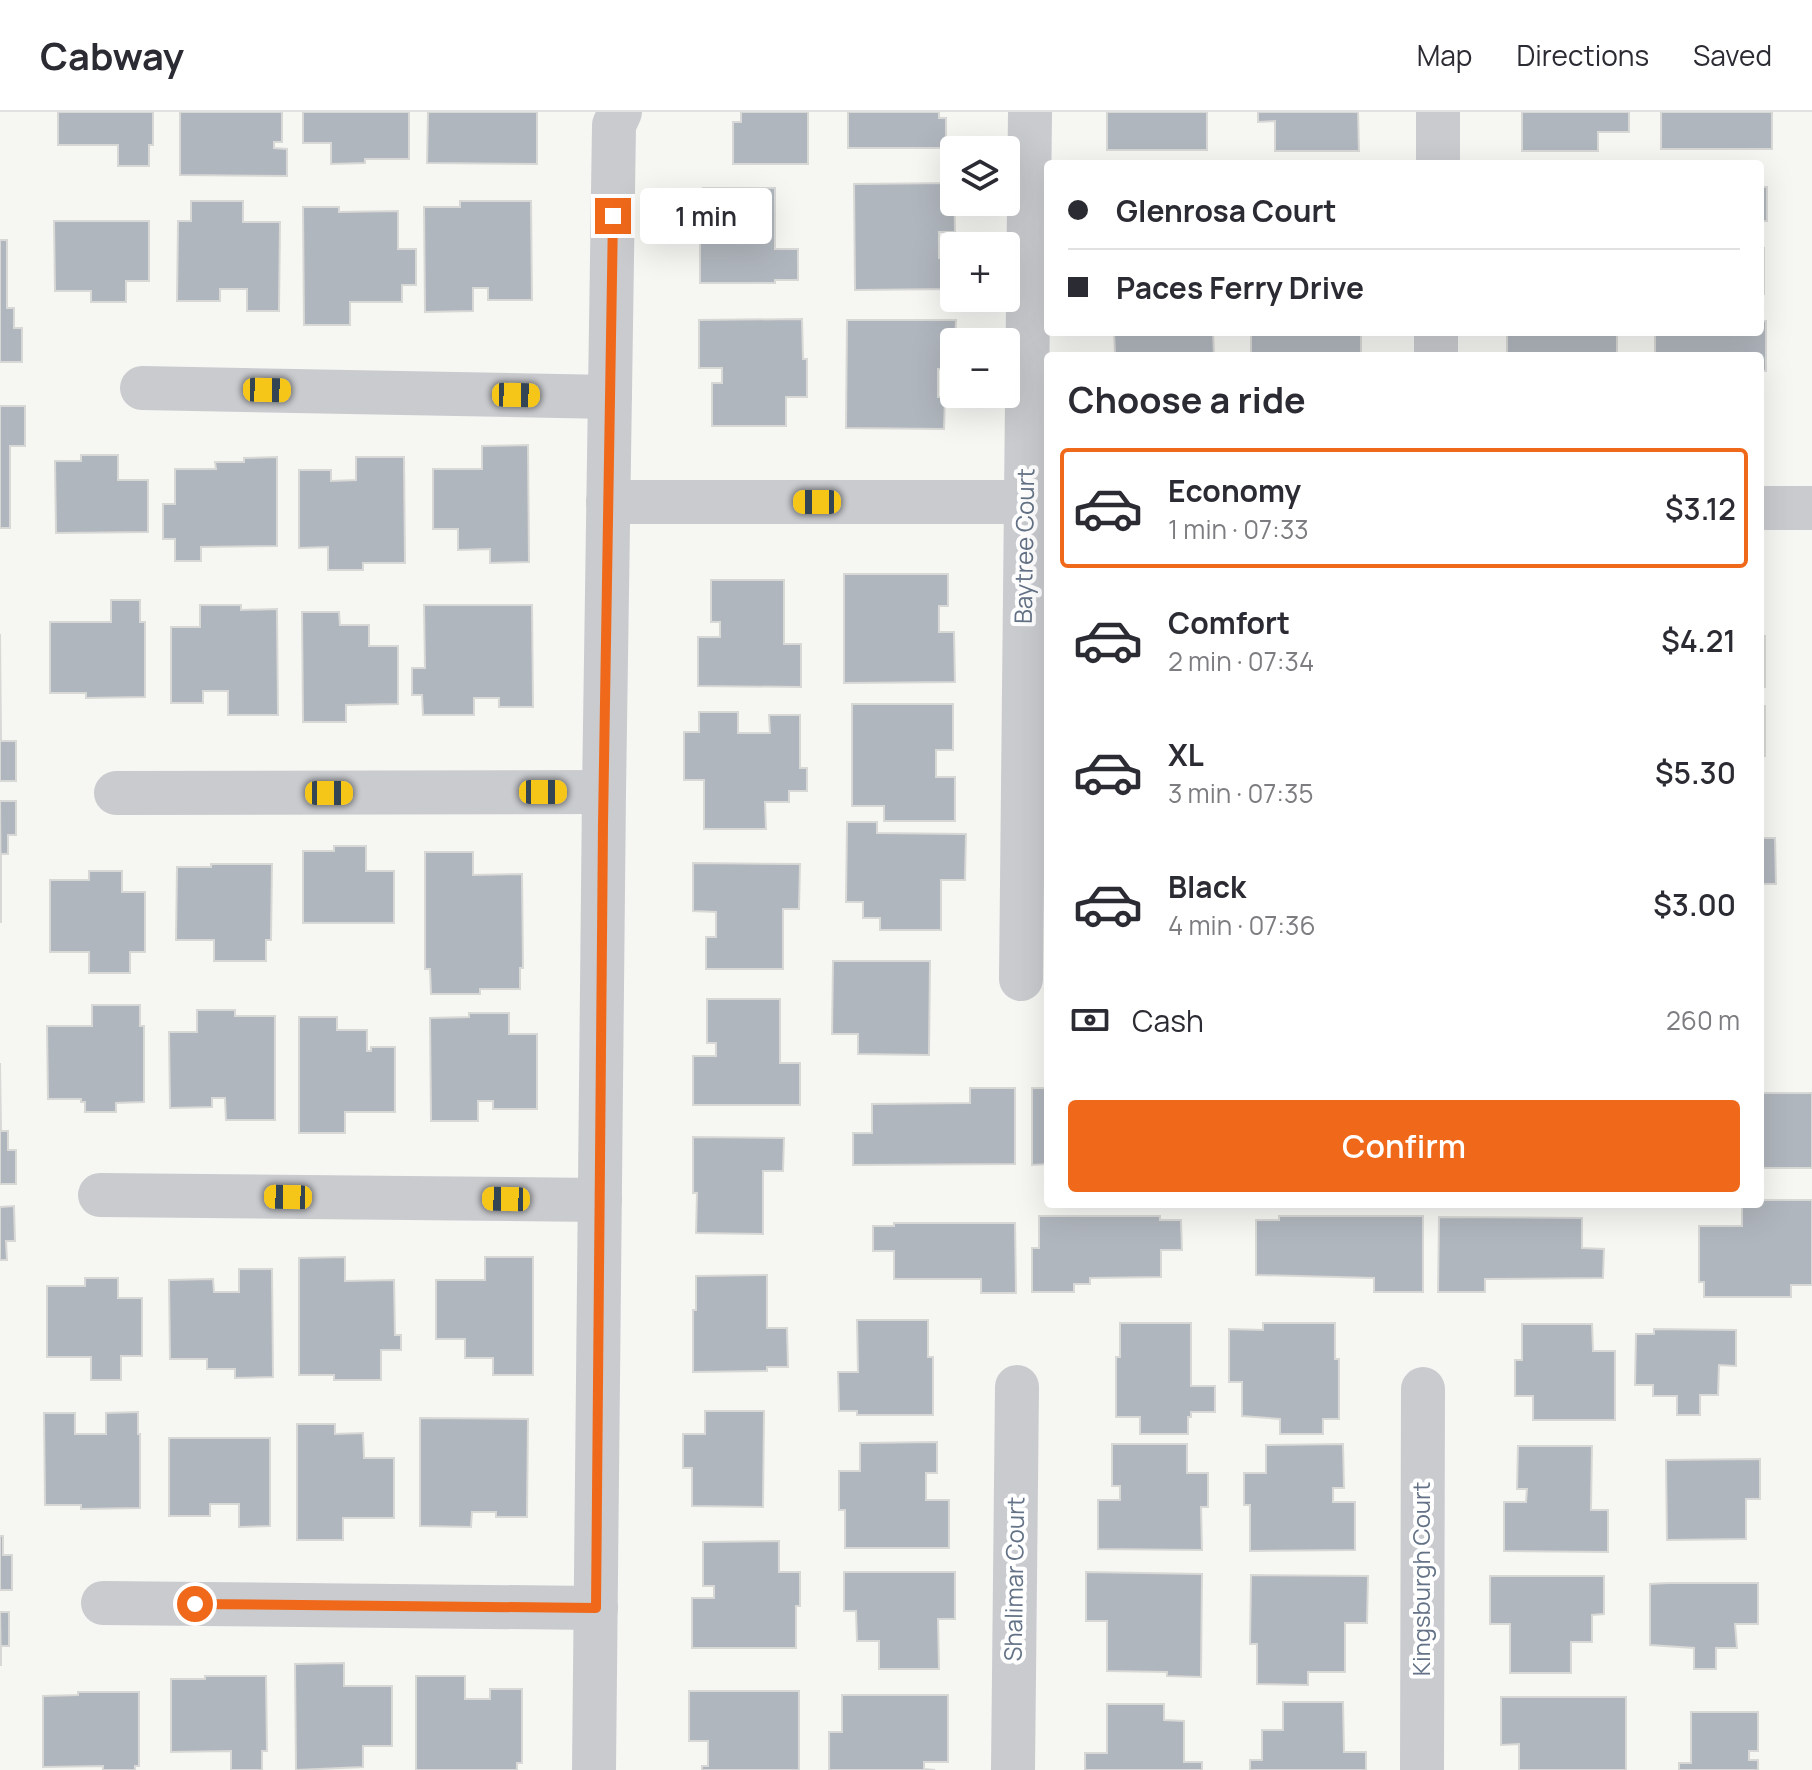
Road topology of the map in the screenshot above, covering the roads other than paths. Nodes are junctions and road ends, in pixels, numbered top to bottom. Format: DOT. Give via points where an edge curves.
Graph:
graph roads {
  1 [pos="620,112"];
  2 [pos="1030,112"];
  3 [pos="1438,112"];
  4 [pos="1438,160"];
  5 [pos="142,388"];
  6 [pos="610,397"];
  7 [pos="608,502"];
  8 [pos="1037,502"];
  9 [pos="1764,508"];
  10 [pos="1812,508"];
  11 [pos="604,792"];
  12 [pos="116,793"];
  13 [pos="1021,979"];
  14 [pos="100,1195"];
  15 [pos="600,1200"];
  16 [pos="1017,1387"];
  17 [pos="1423,1389"];
  18 [pos="103,1603"];
  19 [pos="596,1608"];
  20 [pos="594,1770"];
  21 [pos="1013,1770"];
  22 [pos="1422,1770"];
  1 -- 6 [label="street" via="614,125"];
  2 -- 8 [label="street, Baytree Court"];
  3 -- 4 [label="street"];
  5 -- 6 [label="street"];
  6 -- 7 [label="street"];
  7 -- 8 [label="street"];
  7 -- 11 [label="street"];
  8 -- 13 [label="street, Baytree Court"];
  9 -- 10 [label="street"];
  11 -- 12 [label="street"];
  11 -- 15 [label="street"];
  14 -- 15 [label="street"];
  15 -- 19 [label="street"];
  16 -- 21 [label="street, Shalimar Court"];
  17 -- 22 [label="street, Kingsburgh Court"];
  18 -- 19 [label="street"];
  19 -- 20 [label="street"];
}
